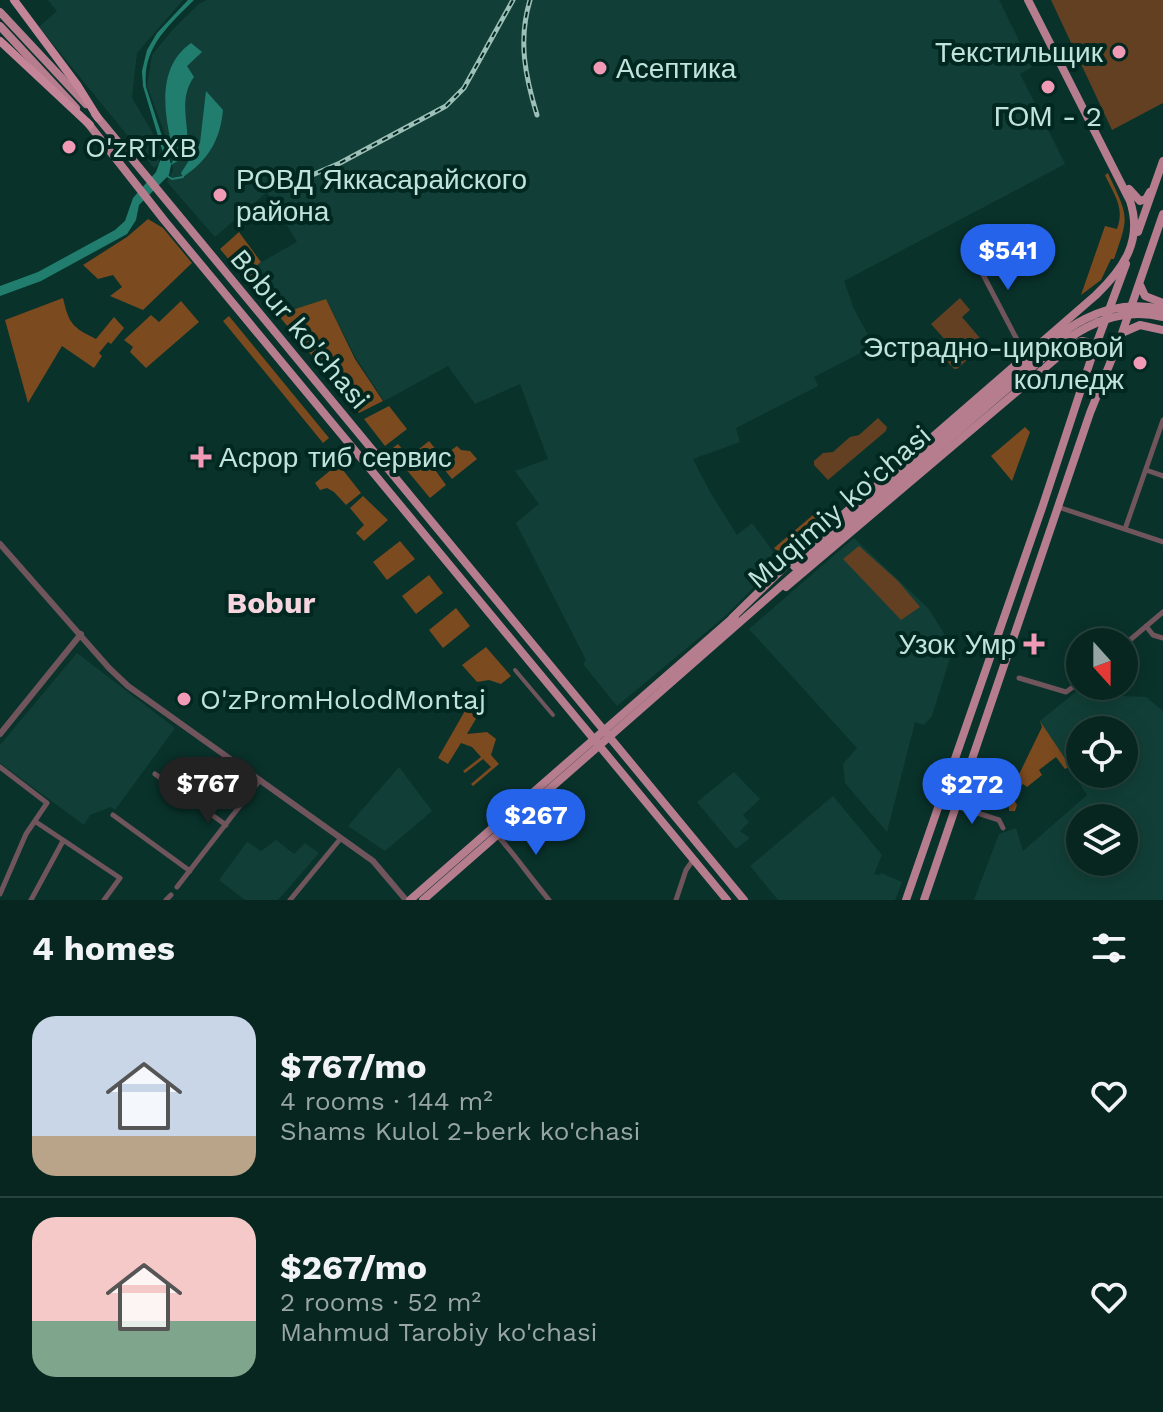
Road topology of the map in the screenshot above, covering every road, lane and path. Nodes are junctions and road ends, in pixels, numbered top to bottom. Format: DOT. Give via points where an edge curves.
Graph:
graph roads {
  1 [pos="14,0"];
  2 [pos="1030,0"];
  3 [pos="0,12"];
  4 [pos="0,26"];
  5 [pos="0,41"];
  6 [pos="2,53"];
  7 [pos="17,57"];
  8 [pos="98,118"];
  9 [pos="90,125"];
  10 [pos="1162,164"];
  11 [pos="1133,210"];
  12 [pos="174,212"];
  13 [pos="1163,214"];
  14 [pos="164,220"];
  15 [pos="966,242"];
  16 [pos="1134,243"];
  17 [pos="1119,267"];
  18 [pos="1140,281"];
  19 [pos="1163,303"];
  20 [pos="1163,309"];
  21 [pos="1163,317"];
  22 [pos="1163,330"];
  23 [pos="1121,336"];
  24 [pos="1040,343"];
  25 [pos="1093,353"];
  26 [pos="1025,355"];
  27 [pos="1055,360"];
  28 [pos="1163,420"];
  29 [pos="932,450"];
  30 [pos="1146,470"];
  31 [pos="1163,476"];
  32 [pos="1058,507"];
  33 [pos="1125,529"];
  34 [pos="1163,542"];
  35 [pos="0,544"];
  36 [pos="463,561"];
  37 [pos="453,569"];
  38 [pos="1163,612"];
  39 [pos="736,621"];
  40 [pos="1146,626"];
  41 [pos="1138,633"];
  42 [pos="81,634"];
  43 [pos="1163,638"];
  44 [pos="515,670"];
  45 [pos="1019,678"];
  46 [pos="1066,692"];
  47 [pos="553,715"];
  48 [pos="0,734"];
  49 [pos="607,735"];
  50 [pos="598,743"];
  51 [pos="0,767"];
  52 [pos="155,774"];
  53 [pos="261,779"];
  54 [pos="955,806"];
  55 [pos="113,815"];
  56 [pos="36,822"];
  57 [pos="226,825"];
  58 [pos="1003,828"];
  59 [pos="687,831"];
  60 [pos="498,836"];
  61 [pos="341,838"];
  62 [pos="676,839"];
  63 [pos="63,841"];
  64 [pos="693,860"];
  65 [pos="190,871"];
  66 [pos="177,887"];
  67 [pos="0,894"];
  68 [pos="31,900"];
  69 [pos="104,900"];
  70 [pos="290,900"];
  71 [pos="408,900"];
  72 [pos="423,900"];
  73 [pos="549,900"];
  74 [pos="676,900"];
  75 [pos="727,900"];
  76 [pos="744,900"];
  77 [pos="906,900"];
  78 [pos="924,900"];
  1 -- 8 [label="highway"];
  2 -- 10 [label="main road" via="1138,200 1148,198"];
  2 -- 11 [label="main road"];
  3 -- 8 [label="main road, Bobur ko'chasi"];
  4 -- 9 [label="main road, Bobur ko'chasi"];
  5 -- 7 [label="highway"];
  6 -- 7 [label="street"];
  7 -- 9 [label="highway"];
  8 -- 12 [label="main road, Bobur ko'chasi"];
  9 -- 14 [label="main road, Bobur ko'chasi"];
  10 -- 16 [label="main road"];
  11 -- 16 [label="main road"];
  11 -- 17 [label="main road"];
  12 -- 14 [label="main road" via="166,212"];
  12 -- 36 [label="main road, Bobur ko'chasi"];
  13 -- 18 [label="main road"];
  14 -- 37 [label="main road, Bobur ko'chasi"];
  15 -- 26 [label="street"];
  16 -- 17 [label="main road"];
  16 -- 25 [label="main road"];
  17 -- 24 [label="main road" via="1096,295"];
  18 -- 19 [label="main road" via="1143,294"];
  18 -- 23 [label="main road"];
  20 -- 29 [label="main road, Muqimiy ko'chasi, bridge" via="1118,308 1078,322"];
  21 -- 29 [label="main road, Muqimiy ko'chasi, bridge" via="1126,314 1081,329"];
  22 -- 23 [label="main road" via="1138,325"];
  23 -- 32 [label="main road"];
  24 -- 26 [label="main road"];
  24 -- 27 [label="main road" via="1053,347"];
  25 -- 27 [label="main road" via="1082,341"];
  25 -- 77 [label="main road"];
  26 -- 39 [label="main road" via="800,552"];
  27 -- 39 [label="main road" via="812,568"];
  28 -- 30 [label="street"];
  29 -- 39 [label="main road, Muqimiy ko'chasi"];
  30 -- 31 [label="street"];
  30 -- 33 [label="street"];
  32 -- 33 [label="street"];
  32 -- 54 [label="main road"];
  33 -- 34 [label="street"];
  35 -- 42 [label="street"];
  36 -- 37 [label="main road" via="461,569"];
  36 -- 49 [label="main road, Bobur ko'chasi"];
  37 -- 50 [label="main road, Bobur ko'chasi"];
  38 -- 40 [label="street"];
  39 -- 49 [label="main road, Muqimiy ko'chasi"];
  40 -- 41 [label="street"];
  40 -- 43 [label="street"];
  42 -- 48 [label="street"];
  42 -- 53 [label="street" via="128,686"];
  44 -- 47 [label="street"];
  45 -- 46 [label="street"];
  49 -- 50 [label="main road, Muqimiy ko'chasi"];
  49 -- 59 [label="main road, Bobur ko'chasi"];
  50 -- 60 [label="main road"];
  50 -- 62 [label="main road, Bobur ko'chasi"];
  50 -- 71 [label="main road"];
  51 -- 56 [label="street" via="47,803"];
  52 -- 57 [label="street"];
  53 -- 57 [label="street"];
  53 -- 61 [label="street"];
  54 -- 58 [label="street" via="999,820"];
  54 -- 78 [label="main road"];
  55 -- 65 [label="street"];
  56 -- 63 [label="street"];
  56 -- 67 [label="street"];
  57 -- 65 [label="street"];
  59 -- 62 [label="main road"];
  59 -- 76 [label="main road, Bobur ko'chasi"];
  60 -- 72 [label="main road"];
  60 -- 73 [label="street"];
  61 -- 70 [label="street"];
  61 -- 71 [label="street" via="373,861"];
  62 -- 64 [label="main road, Bobur ko'chasi"];
  63 -- 68 [label="street"];
  63 -- 69 [label="street" via="120,878"];
  64 -- 74 [label="street"];
  64 -- 75 [label="main road, Bobur ko'chasi"];
  65 -- 66 [label="street"];
}
